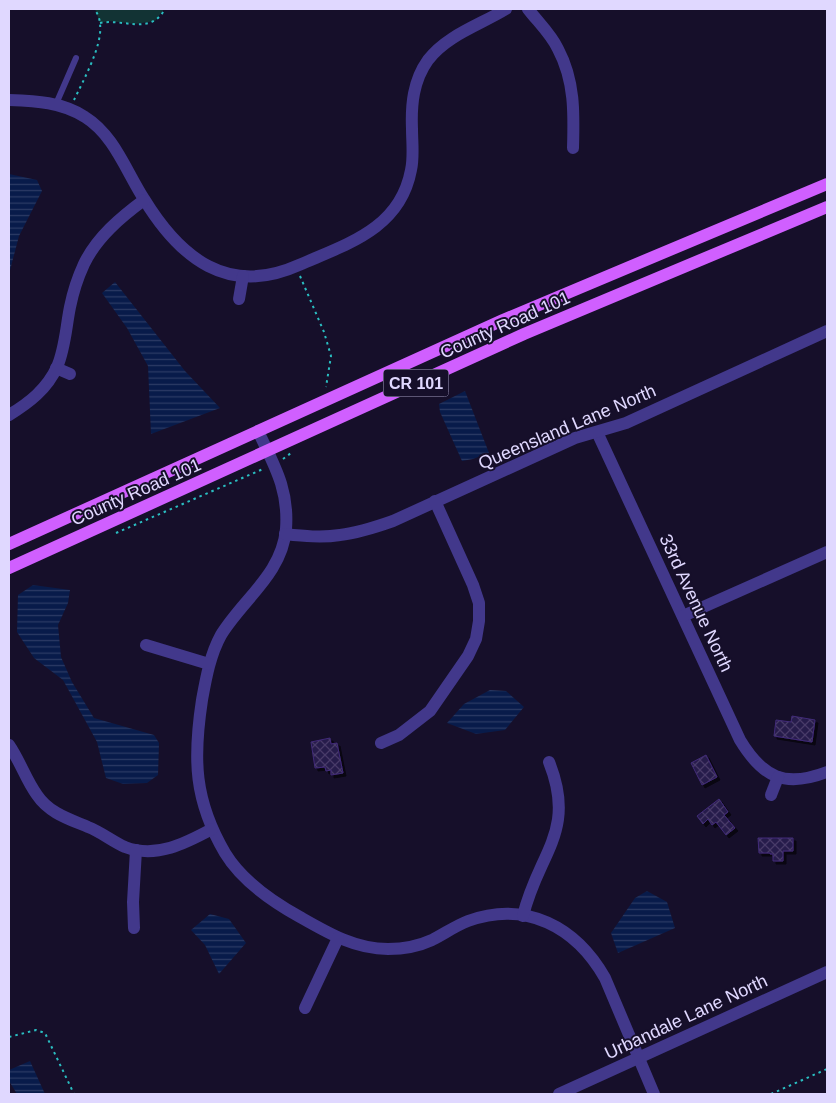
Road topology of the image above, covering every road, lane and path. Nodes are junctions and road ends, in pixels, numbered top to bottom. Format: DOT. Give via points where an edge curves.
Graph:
graph roads {
  1 [pos="95,9"];
  2 [pos="166,9"];
  3 [pos="506,9"];
  4 [pos="528,9"];
  5 [pos="100,24"];
  6 [pos="76,58"];
  7 [pos="9,100"];
  8 [pos="56,104"];
  9 [pos="70,109"];
  10 [pos="573,148"];
  11 [pos="827,184"];
  12 [pos="144,200"];
  13 [pos="827,207"];
  14 [pos="296,267"];
  15 [pos="243,276"];
  16 [pos="238,299"];
  17 [pos="827,331"];
  18 [pos="56,368"];
  19 [pos="70,374"];
  20 [pos="326,389"];
  21 [pos="9,415"];
  22 [pos="258,431"];
  23 [pos="598,432"];
  24 [pos="296,450"];
  25 [pos="267,451"];
  26 [pos="275,464"];
  27 [pos="435,501"];
  28 [pos="114,534"];
  29 [pos="285,534"];
  30 [pos="9,544"];
  31 [pos="827,552"];
  32 [pos="9,568"];
  33 [pos="683,616"];
  34 [pos="146,645"];
  35 [pos="209,664"];
  36 [pos="381,743"];
  37 [pos="9,745"];
  38 [pos="549,762"];
  39 [pos="827,772"];
  40 [pos="778,777"];
  41 [pos="771,794"];
  42 [pos="212,830"];
  43 [pos="136,850"];
  44 [pos="523,916"];
  45 [pos="134,928"];
  46 [pos="338,938"];
  47 [pos="827,972"];
  48 [pos="305,1008"];
  49 [pos="9,1037"];
  50 [pos="638,1058"];
  51 [pos="827,1069"];
  52 [pos="74,1094"];
  53 [pos="558,1094"];
  54 [pos="654,1094"];
  55 [pos="771,1094"];
  1 -- 5 [label="path"];
  2 -- 5 [label="path" via="156,21 146,24 109,21"];
  3 -- 14 [label="street" via="441,46 419,76 411,112 411,170 406,188 388,219 358,239"];
  4 -- 10 [label="street" via="558,48 567,70 572,92"];
  5 -- 9 [label="path" via="100,35 88,70"];
  6 -- 8 [label="lane"];
  7 -- 8 [label="street"];
  8 -- 9 [label="street"];
  9 -- 12 [label="street" via="100,129"];
  11 -- 22 [label="main road, County Road 101 / CR 101" via="503,320"];
  12 -- 15 [label="street" via="169,235 202,264"];
  12 -- 18 [label="street" via="113,226 85,262 76,283"];
  13 -- 25 [label="main road, County Road 101 / CR 101" via="524,334"];
  14 -- 15 [label="street" via="278,274"];
  14 -- 20 [label="path" via="318,316 330,356"];
  15 -- 16 [label="street"];
  17 -- 23 [label="street, Queensland Lane North"];
  18 -- 19 [label="street"];
  18 -- 21 [label="street" via="38,394"];
  22 -- 25 [label="street"];
  22 -- 30 [label="main road, County Road 101 / CR 101"];
  23 -- 27 [label="street, Queensland Lane North" via="576,438"];
  23 -- 33 [label="street, 33rd Avenue North"];
  24 -- 26 [label="path"];
  25 -- 26 [label="street"];
  25 -- 32 [label="main road, County Road 101 / CR 101"];
  26 -- 28 [label="path"];
  26 -- 29 [label="street" via="284,488 287,510"];
  27 -- 29 [label="street, Queensland Lane North" via="393,521 358,532 331,536"];
  27 -- 36 [label="street" via="479,602 476,639 430,711 399,735"];
  29 -- 35 [label="street" via="272,571 221,636"];
  31 -- 33 [label="street"];
  33 -- 40 [label="street, 33rd Avenue North" via="750,757 762,769"];
  34 -- 35 [label="street"];
  35 -- 42 [label="street" via="196,753 200,789"];
  37 -- 43 [label="street" via="37,796 49,808"];
  38 -- 44 [label="street" via="559,795 558,822 554,842 528,896"];
  39 -- 40 [label="street" via="809,779"];
  40 -- 41 [label="street"];
  42 -- 43 [label="street" via="171,848"];
  42 -- 46 [label="street" via="243,876 263,894"];
  43 -- 45 [label="street"];
  44 -- 46 [label="street" via="507,914 467,921 430,941 410,947 368,948"];
  44 -- 50 [label="street" via="565,931 594,959"];
  46 -- 48 [label="street"];
  47 -- 50 [label="street, Urbandale Lane North"];
  49 -- 52 [label="path" via="36,1030 46,1033"];
  50 -- 53 [label="street, Urbandale Lane North"];
  50 -- 54 [label="street"];
  51 -- 55 [label="path"];
}
